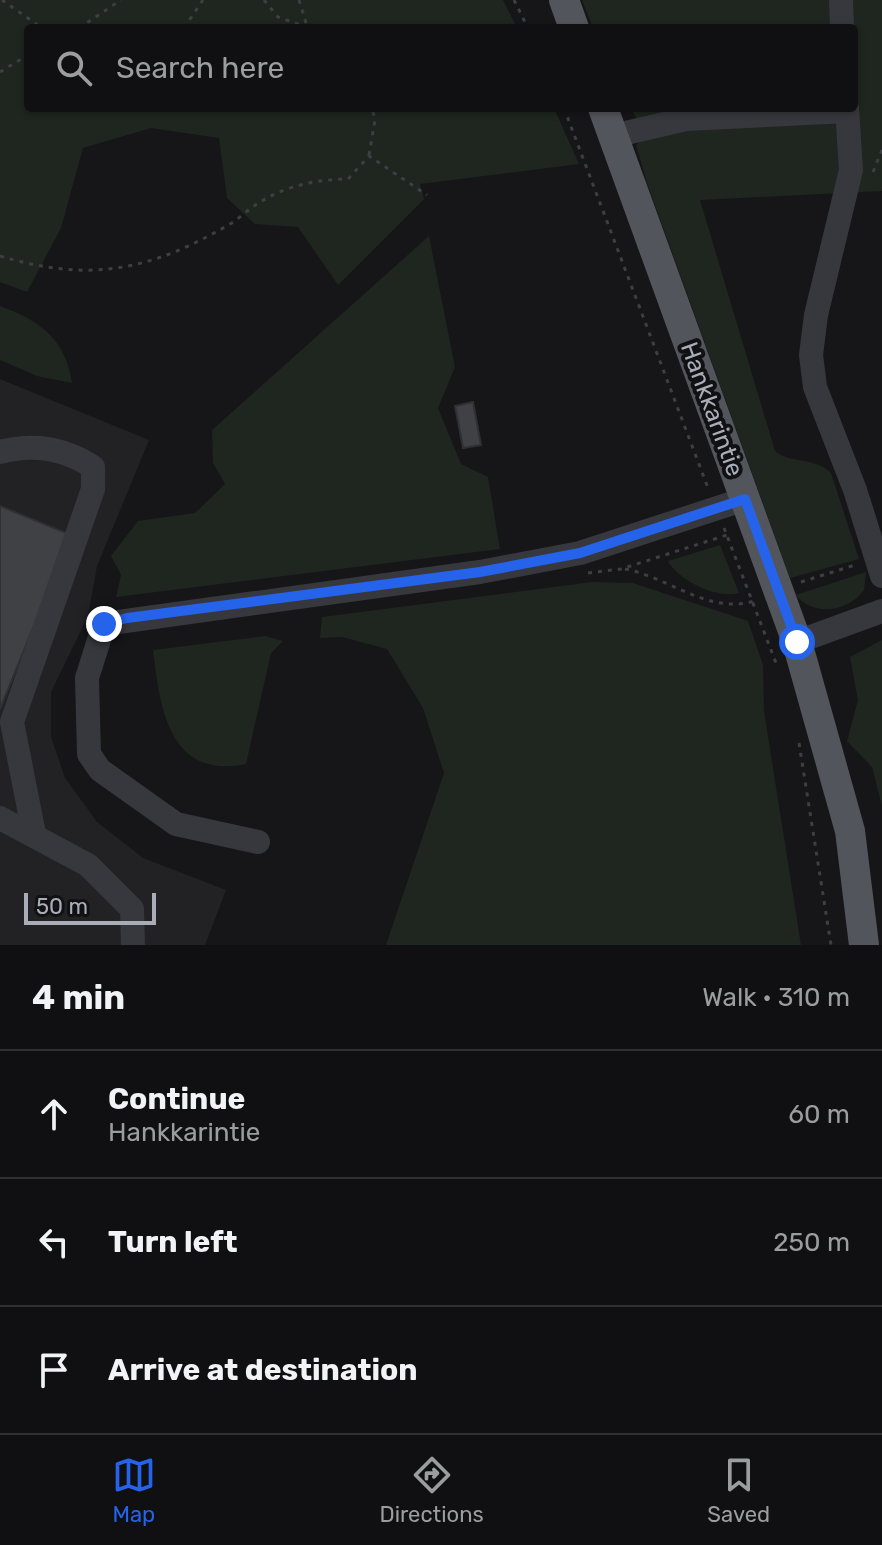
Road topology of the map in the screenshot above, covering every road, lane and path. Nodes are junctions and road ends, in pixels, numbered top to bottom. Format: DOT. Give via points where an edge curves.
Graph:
graph roads {
  1 [pos="2,0"];
  2 [pos="121,0"];
  3 [pos="203,0"];
  4 [pos="264,0"];
  5 [pos="299,0"];
  6 [pos="514,0"];
  7 [pos="564,0"];
  8 [pos="841,0"];
  9 [pos="36,24"];
  10 [pos="85,24"];
  11 [pos="187,24"];
  12 [pos="299,24"];
  13 [pos="307,24"];
  14 [pos="526,24"];
  15 [pos="573,24"];
  16 [pos="842,24"];
  17 [pos="24,57"];
  18 [pos="0,72"];
  19 [pos="373,112"];
  20 [pos="566,112"];
  21 [pos="604,112"];
  22 [pos="811,112"];
  23 [pos="847,112"];
  24 [pos="613,136"];
  25 [pos="882,150"];
  26 [pos="369,156"];
  27 [pos="872,175"];
  28 [pos="427,195"];
  29 [pos="0,256"];
  30 [pos="0,452"];
  31 [pos="730,504"];
  32 [pos="879,567"];
  33 [pos="621,569"];
  34 [pos="766,595"];
  35 [pos="882,611"];
  36 [pos="797,642"];
  37 [pos="781,677"];
  38 [pos="797,734"];
  39 [pos="0,818"];
  40 [pos="34,834"];
  41 [pos="258,842"];
  42 [pos="133,945"];
  43 [pos="831,945"];
  44 [pos="864,945"];
  1 -- 9 [label="path"];
  2 -- 10 [label="path"];
  3 -- 11 [label="path"];
  4 -- 12 [label="path" via="278,17"];
  5 -- 13 [label="path"];
  6 -- 14 [label="path"];
  7 -- 15 [label="main road"];
  8 -- 16 [label="street"];
  17 -- 18 [label="path"];
  19 -- 26 [label="path"];
  20 -- 31 [label="path"];
  21 -- 24 [label="main road, Hankkarintie"];
  22 -- 24 [label="street" via="686,119"];
  23 -- 32 [label="street" via="851,170 811,355 815,387"];
  24 -- 31 [label="main road, Hankkarintie"];
  25 -- 27 [label="path"];
  26 -- 28 [label="path"];
  26 -- 29 [label="path" via="348,179 318,179 257,203 231,223 159,260 83,273"];
  30 -- 40 [label="street" via="25,445 72,454 93,467 93,489 12,722"];
  31 -- 34 [label="main road, Hankkarintie"];
  31 -- 34 [label="path"];
  31 -- 41 [label="street" via="555,558 104,624 87,678 89,754 100,770 176,824"];
  32 -- 34 [label="path"];
  33 -- 34 [label="path" via="650,574 733,606"];
  34 -- 36 [label="main road, Hankkarintie"];
  34 -- 37 [label="path"];
  35 -- 36 [label="street"];
  36 -- 44 [label="main road, Hankkarintie" via="850,831"];
  38 -- 43 [label="path"];
  39 -- 40 [label="street"];
  40 -- 42 [label="street" via="88,865 132,909"];
}
